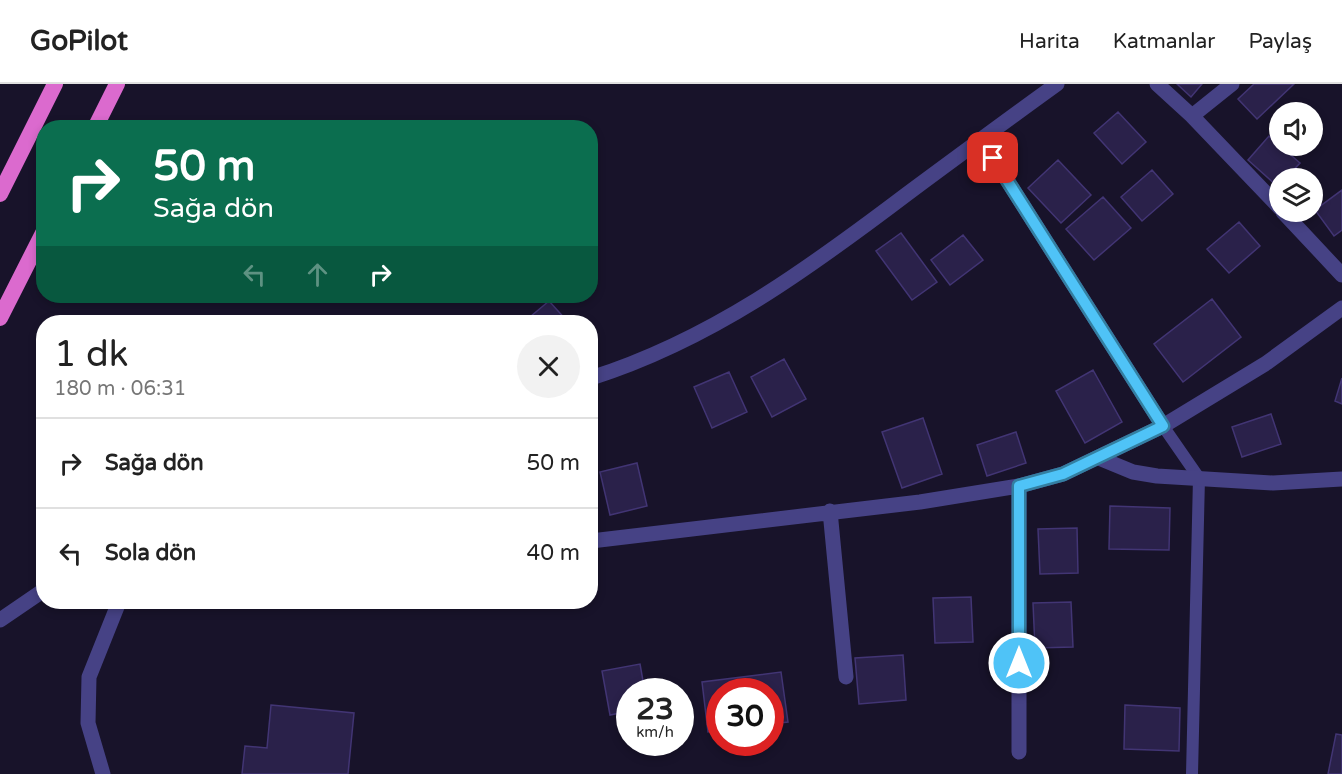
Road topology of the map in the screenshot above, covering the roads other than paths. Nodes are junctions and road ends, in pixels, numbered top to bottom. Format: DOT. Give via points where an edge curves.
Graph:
graph roads {
  1 [pos="55,84"];
  2 [pos="117,84"];
  3 [pos="1057,84"];
  4 [pos="1157,84"];
  5 [pos="1232,84"];
  6 [pos="1192,116"];
  7 [pos="37,120"];
  8 [pos="99,120"];
  9 [pos="36,122"];
  10 [pos="981,139"];
  11 [pos="0,194"];
  12 [pos="1269,197"];
  13 [pos="1292,222"];
  14 [pos="36,247"];
  15 [pos="1342,274"];
  16 [pos="1342,308"];
  17 [pos="0,318"];
  18 [pos="598,376"];
  19 [pos="1163,426"];
  20 [pos="1099,458"];
  21 [pos="1199,478"];
  22 [pos="1342,478"];
  23 [pos="1019,486"];
  24 [pos="830,511"];
  25 [pos="598,540"];
  26 [pos="36,595"];
  27 [pos="116,609"];
  28 [pos="0,620"];
  29 [pos="846,677"];
  30 [pos="1019,752"];
  31 [pos="103,774"];
  32 [pos="1192,774"];
  1 -- 7 [label="highway"];
  2 -- 8 [label="highway"];
  3 -- 10 [label="street"];
  4 -- 6 [label="street"];
  5 -- 6 [label="street"];
  6 -- 12 [label="street"];
  9 -- 11 [label="highway"];
  10 -- 18 [label="street" via="764,297 687,340"];
  10 -- 19 [label="street"];
  13 -- 15 [label="street"];
  14 -- 17 [label="highway"];
  16 -- 19 [label="street" via="1265,364"];
  19 -- 20 [label="street"];
  19 -- 21 [label="lane"];
  20 -- 21 [label="street" via="1133,472"];
  20 -- 23 [label="street" via="1063,474"];
  21 -- 22 [label="street" via="1273,483"];
  21 -- 32 [label="lane"];
  23 -- 24 [label="street"];
  23 -- 30 [label="street"];
  24 -- 25 [label="street"];
  24 -- 29 [label="street"];
  26 -- 28 [label="street"];
  27 -- 31 [label="street" via="89,677 88,723"];
}
